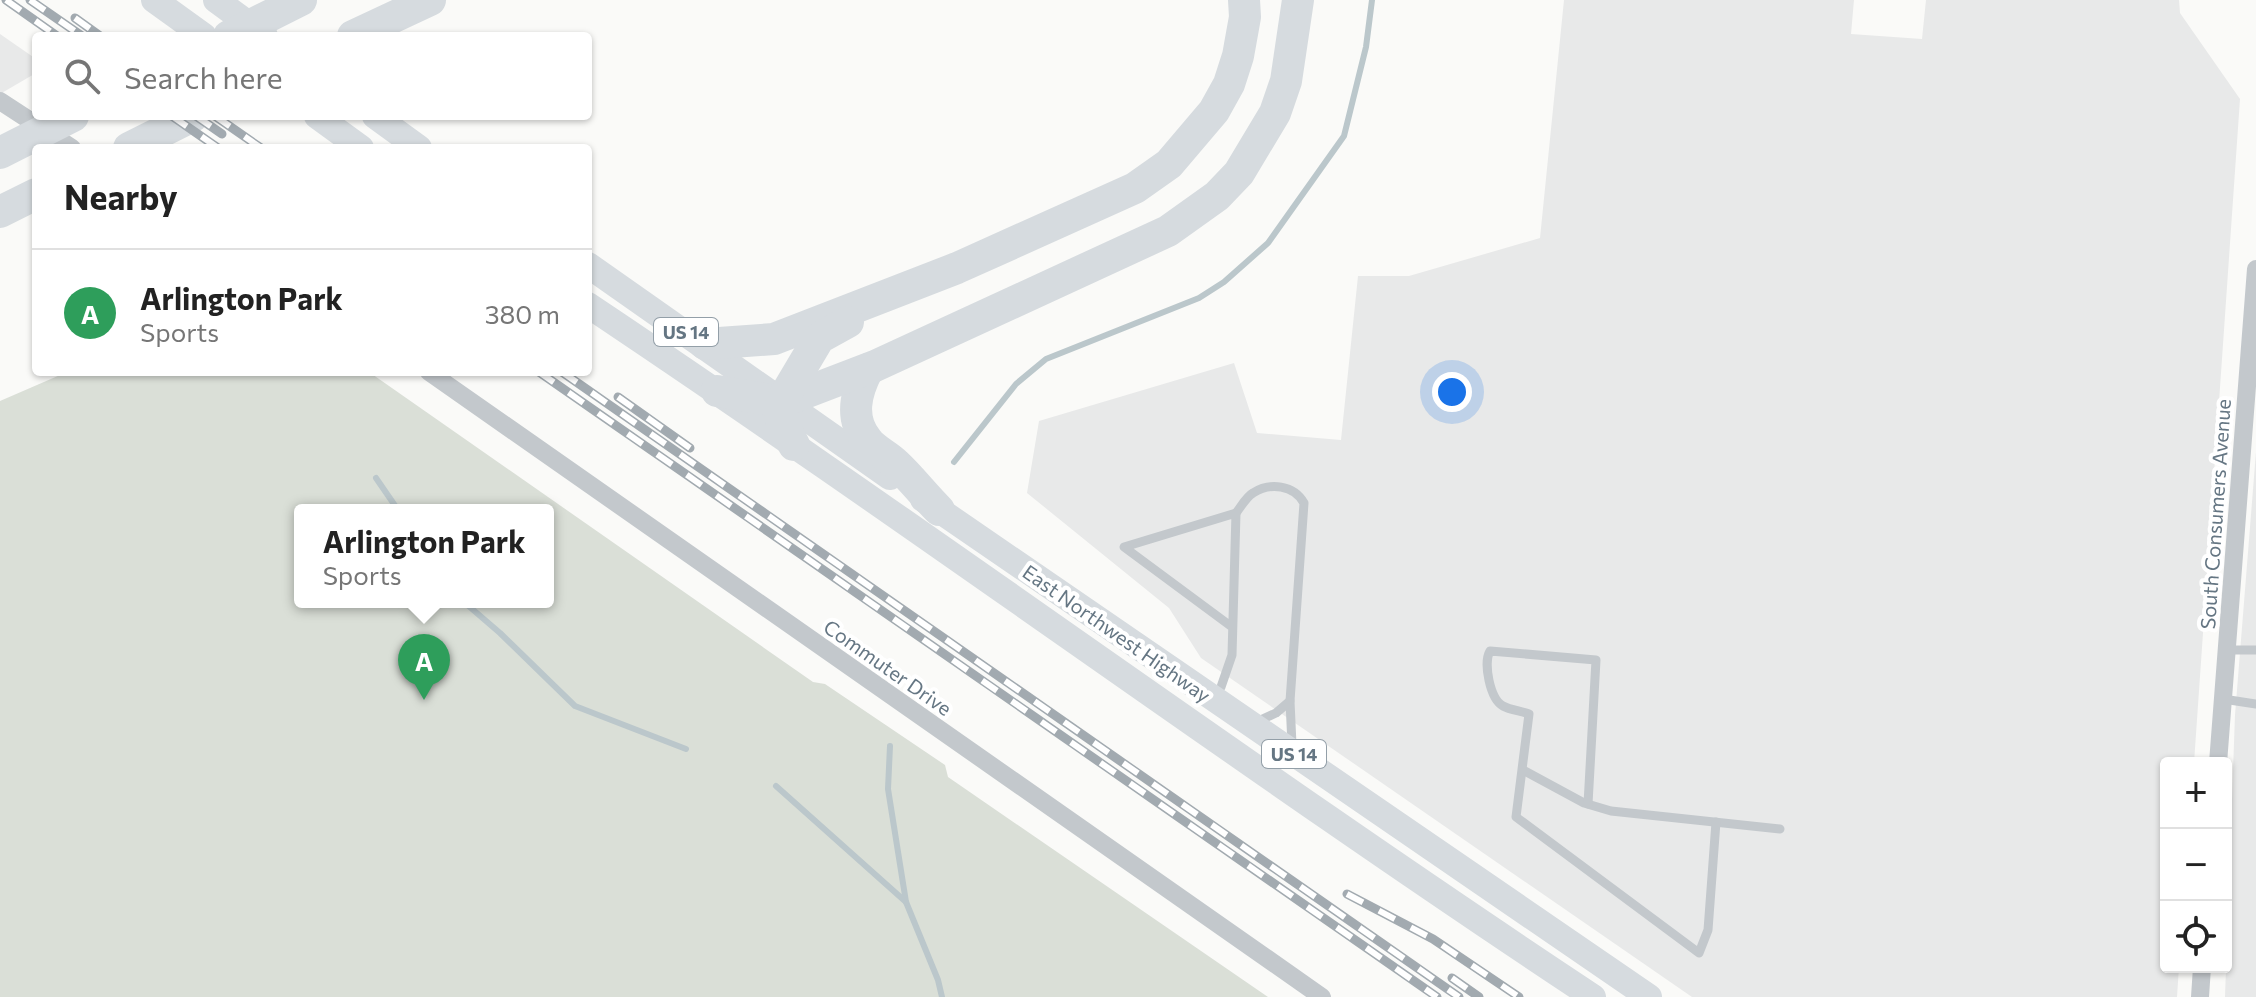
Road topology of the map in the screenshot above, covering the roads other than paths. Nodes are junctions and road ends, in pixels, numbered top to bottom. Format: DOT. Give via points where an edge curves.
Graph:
graph roads {
  1 [pos="154,0"];
  2 [pos="216,0"];
  3 [pos="301,0"];
  4 [pos="430,0"];
  5 [pos="1244,0"];
  6 [pos="1298,0"];
  7 [pos="198,32"];
  8 [pos="237,32"];
  9 [pos="260,32"];
  10 [pos="361,32"];
  11 [pos="0,101"];
  12 [pos="65,120"];
  13 [pos="185,120"];
  14 [pos="322,120"];
  15 [pos="380,120"];
  16 [pos="66,144"];
  17 [pos="137,144"];
  18 [pos="356,144"];
  19 [pos="414,144"];
  20 [pos="0,153"];
  21 [pos="32,196"];
  22 [pos="0,212"];
  23 [pos="592,268"];
  24 [pos="2256,269"];
  25 [pos="913,286"];
  26 [pos="592,308"];
  27 [pos="705,344"];
  28 [pos="2252,368"];
  29 [pos="868,369"];
  30 [pos="435,376"];
  31 [pos="717,391"];
  32 [pos="781,402"];
  33 [pos="794,445"];
  34 [pos="939,510"];
  35 [pos="1236,513"];
  36 [pos="1232,627"];
  37 [pos="2227,650"];
  38 [pos="2256,650"];
  39 [pos="1212,699"];
  40 [pos="2223,699"];
  41 [pos="1290,701"];
  42 [pos="2256,704"];
  43 [pos="1184,716"];
  44 [pos="1249,723"];
  45 [pos="1292,753"];
  46 [pos="2218,757"];
  47 [pos="1523,770"];
  48 [pos="1588,804"];
  49 [pos="1716,822"];
  50 [pos="1780,829"];
  51 [pos="2202,973"];
  52 [pos="1322,997"];
  53 [pos="1593,997"];
  54 [pos="1649,997"];
  55 [pos="2200,997"];
  1 -- 7 [label="main road"];
  2 -- 9 [label="main road"];
  3 -- 8 [label="highway"];
  4 -- 10 [label="highway"];
  5 -- 25 [label="highway" via="1229,84 1214,111 1169,164 1135,188"];
  6 -- 29 [label="highway" via="1286,81 1275,113 1239,173 1217,196 1168,231"];
  11 -- 16 [label="street"];
  12 -- 20 [label="highway"];
  13 -- 17 [label="highway"];
  14 -- 18 [label="main road"];
  15 -- 19 [label="main road"];
  21 -- 22 [label="highway"];
  23 -- 27 [label="main road, East Northwest Highway / US 14"];
  24 -- 28 [label="street, South Consumers Avenue"];
  25 -- 27 [label="highway" via="774,339"];
  25 -- 32 [label="highway" via="819,338"];
  26 -- 31 [label="main road, East Northwest Highway / US 14"];
  27 -- 32 [label="main road, East Northwest Highway / US 14"];
  28 -- 37 [label="street, South Consumers Avenue"];
  29 -- 32 [label="highway"];
  29 -- 34 [label="highway" via="856,402 857,424 867,442 894,461"];
  30 -- 52 [label="street, Commuter Drive"];
  31 -- 32 [label="highway"];
  31 -- 33 [label="main road, East Northwest Highway / US 14"];
  32 -- 33 [label="highway" via="781,420"];
  32 -- 34 [label="main road, East Northwest Highway / US 14"];
  33 -- 43 [label="main road, East Northwest Highway / US 14"];
  34 -- 39 [label="main road, East Northwest Highway / US 14"];
  35 -- 36 [label="lane"];
  35 -- 36 [label="lane" via="1124,547"];
  35 -- 41 [label="lane" via="1251,494 1268,487 1287,488 1304,503"];
  36 -- 39 [label="lane" via="1232,655"];
  37 -- 38 [label="lane"];
  37 -- 40 [label="street, South Consumers Avenue"];
  39 -- 43 [label="main road"];
  39 -- 44 [label="main road, East Northwest Highway / US 14"];
  40 -- 42 [label="lane"];
  40 -- 46 [label="street, South Consumers Avenue"];
  41 -- 44 [label="lane" via="1265,720"];
  41 -- 45 [label="lane"];
  43 -- 53 [label="main road, East Northwest Highway / US 14"];
  44 -- 45 [label="main road, East Northwest Highway / US 14"];
  45 -- 54 [label="main road, East Northwest Highway / US 14"];
  47 -- 48 [label="lane"];
  47 -- 48 [label="lane" via="1529,714 1496,700 1487,669 1490,651 1596,660"];
  47 -- 49 [label="lane" via="1516,817 1699,953 1708,930"];
  48 -- 49 [label="lane"];
  49 -- 50 [label="lane"];
  51 -- 55 [label="street"];
}
